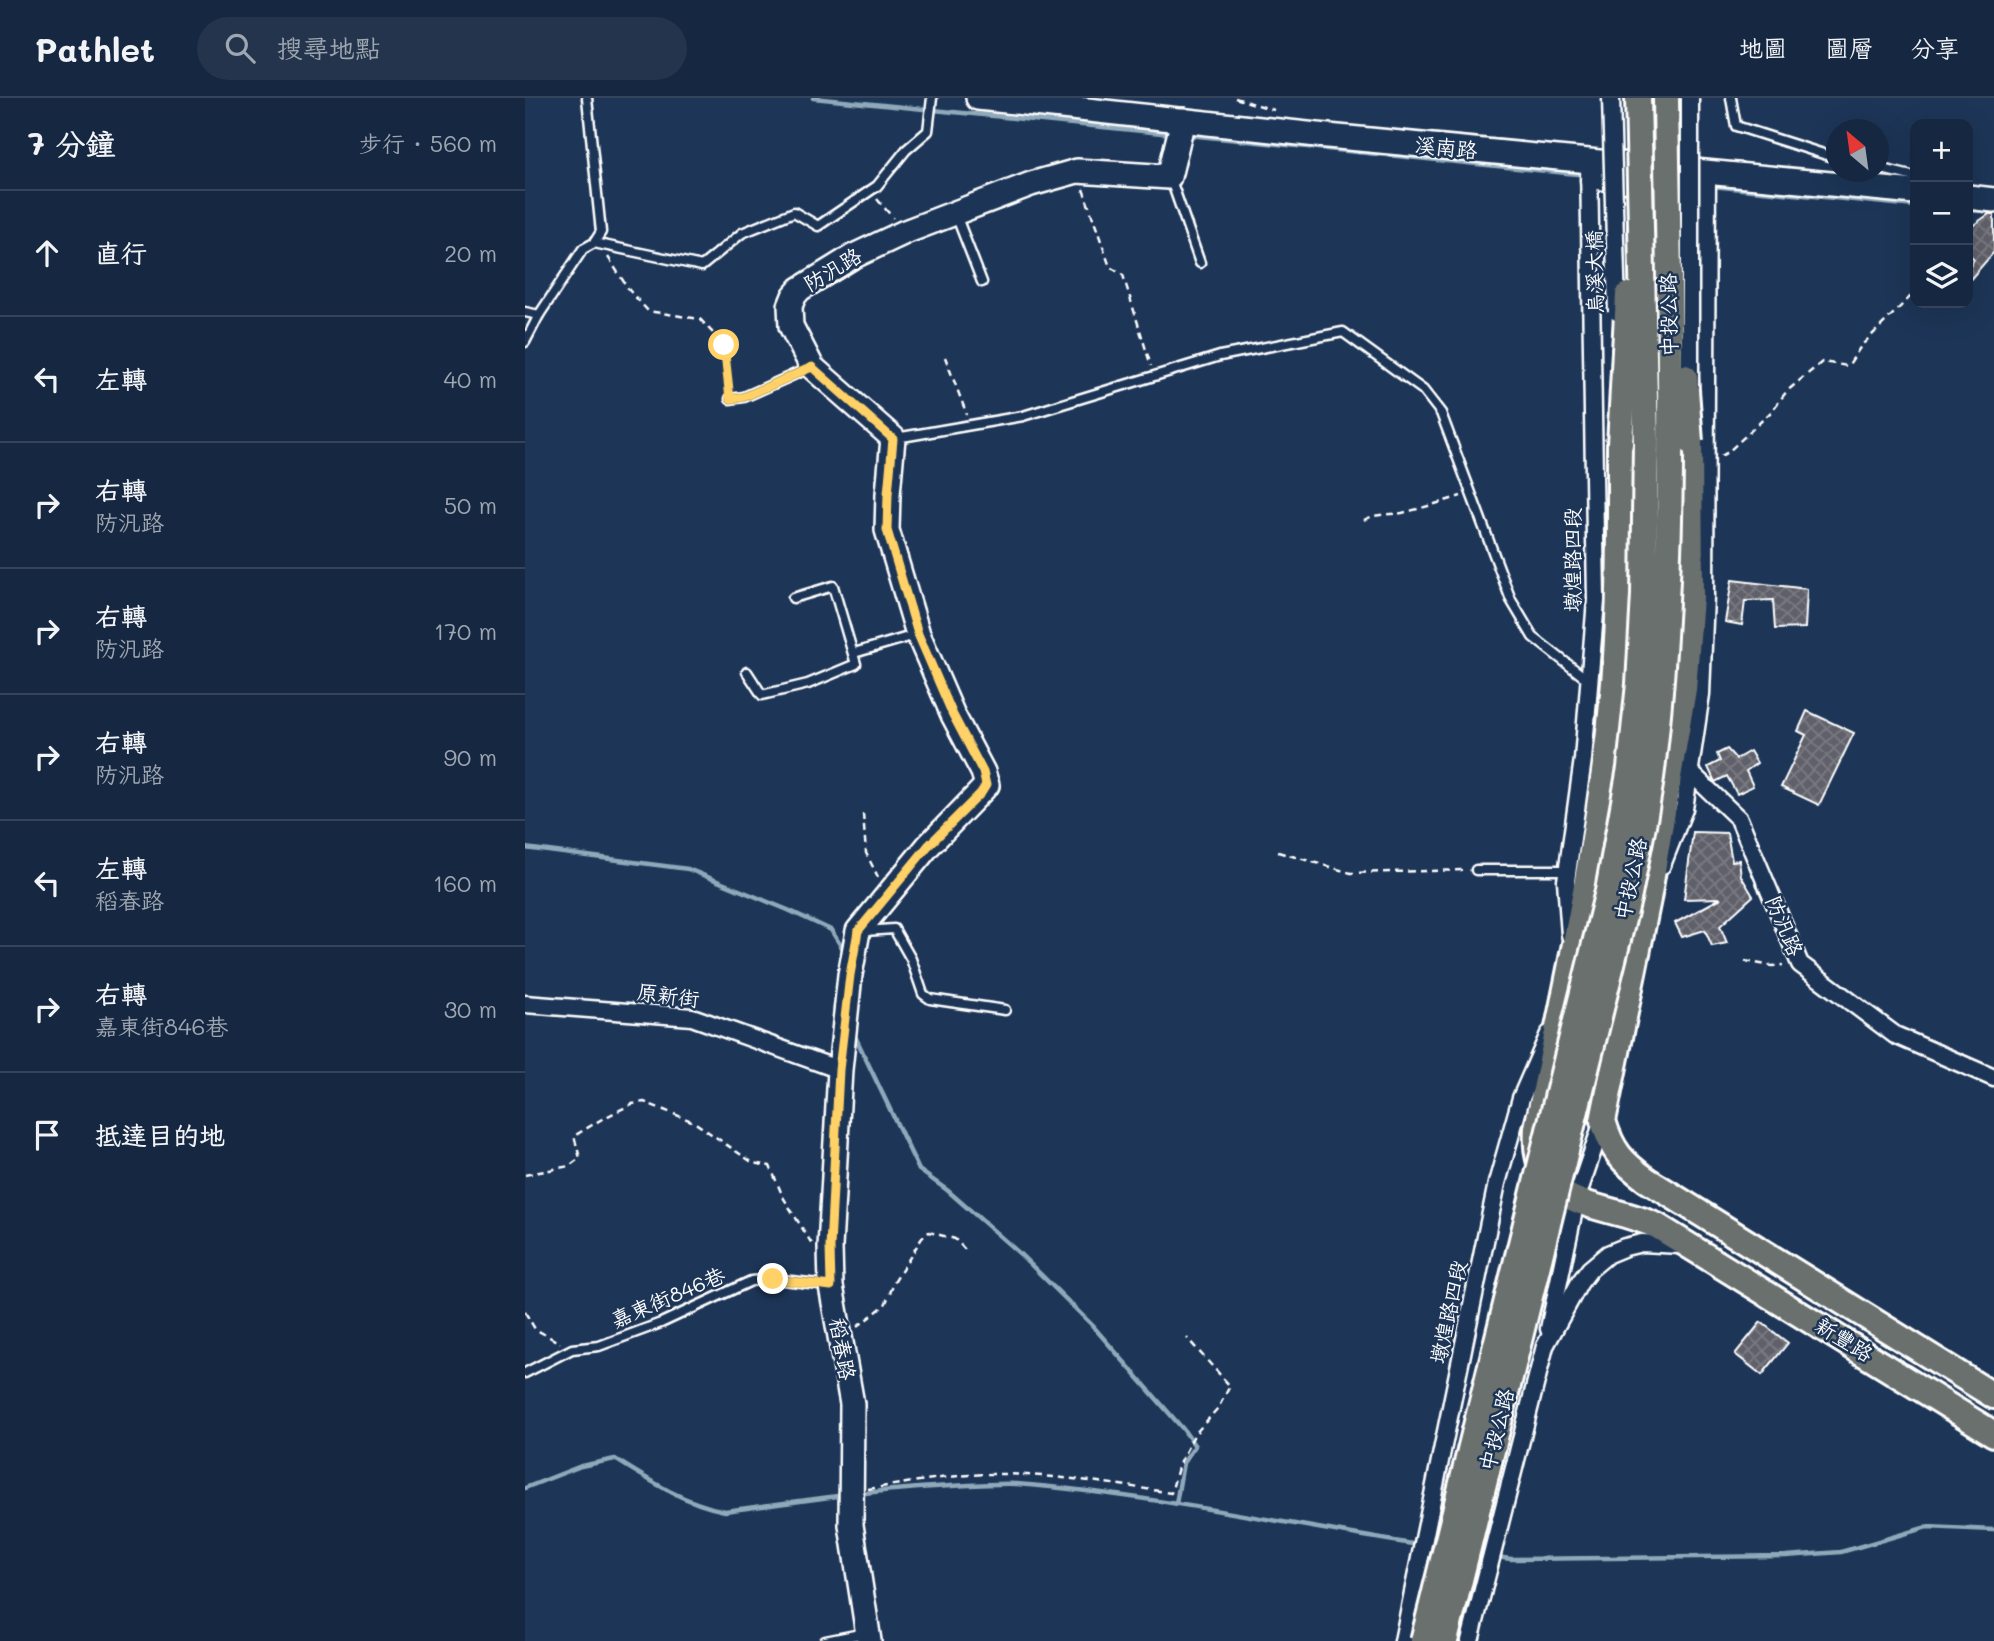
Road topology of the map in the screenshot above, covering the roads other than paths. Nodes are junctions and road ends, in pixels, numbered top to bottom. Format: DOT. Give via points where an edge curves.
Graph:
graph roads {
  1 [pos="587,98"];
  2 [pos="932,98"];
  3 [pos="978,98"];
  4 [pos="1611,98"];
  5 [pos="1625,98"];
  6 [pos="1638,98"];
  7 [pos="1666,98"];
  8 [pos="1677,98"];
  9 [pos="1690,98"];
  10 [pos="1731,98"];
  11 [pos="1183,120"];
  12 [pos="1826,155"];
  13 [pos="1589,171"];
  14 [pos="1889,171"];
  15 [pos="1910,176"];
  16 [pos="1169,177"];
  17 [pos="1706,182"];
  18 [pos="1910,192"];
  19 [pos="1973,198"];
  20 [pos="1994,200"];
  21 [pos="955,212"];
  22 [pos="594,243"];
  23 [pos="1200,263"];
  24 [pos="982,282"];
  25 [pos="525,312"];
  26 [pos="539,315"];
  27 [pos="525,342"];
  28 [pos="812,367"];
  29 [pos="730,399"];
  30 [pos="893,439"];
  31 [pos="1690,442"];
  32 [pos="1620,444"];
  33 [pos="793,598"];
  34 [pos="918,634"];
  35 [pos="854,653"];
  36 [pos="747,672"];
  37 [pos="1590,681"];
  38 [pos="1690,772"];
  39 [pos="1476,870"];
  40 [pos="1567,870"];
  41 [pos="1648,899"];
  42 [pos="858,931"];
  43 [pos="1572,957"];
  44 [pos="1563,1000"];
  45 [pos="525,1004"];
  46 [pos="1005,1010"];
  47 [pos="839,1070"];
  48 [pos="1994,1078"];
  49 [pos="1603,1121"];
  50 [pos="1576,1200"];
  51 [pos="1694,1247"];
  52 [pos="831,1286"];
  53 [pos="1545,1346"];
  54 [pos="1931,1357"];
  55 [pos="525,1373"];
  56 [pos="1912,1383"];
  57 [pos="1994,1395"];
  58 [pos="1994,1434"];
  59 [pos="1408,1621"];
  60 [pos="869,1637"];
  61 [pos="1471,1639"];
  62 [pos="825,1641"];
  63 [pos="1403,1641"];
  64 [pos="1423,1641"];
  65 [pos="1445,1641"];
  1 -- 22 [label="lane" via="601,232"];
  2 -- 22 [label="lane" via="928,131 877,186 818,226 794,212 742,233 702,266"];
  3 -- 11 [label="street, 溪南路"];
  4 -- 32 [label="street, 烏溪大橋, bridge"];
  5 -- 32 [label="main road, 新豐路, bridge" via="1629,284"];
  6 -- 64 [label="main road, 中投公路, bridge" via="1646,443 1644,595 1630,768 1608,891"];
  7 -- 65 [label="main road, 中投公路, bridge" via="1671,443 1667,595 1652,773 1629,895"];
  8 -- 31 [label="main road, bridge" via="1679,295"];
  9 -- 31 [label="street, bridge"];
  10 -- 12 [label="lane" via="1736,126"];
  11 -- 13 [label="street, 溪南路"];
  11 -- 16 [label="street"];
  13 -- 17 [label="street, 溪南路"];
  13 -- 37 [label="street, 墩煌路四段" via="1596,600"];
  14 -- 15 [label="lane"];
  16 -- 21 [label="street, 防汎路" via="1077,171"];
  16 -- 23 [label="lane"];
  17 -- 18 [label="street, 溪南路"];
  17 -- 38 [label="street" via="1705,596 1701,694"];
  19 -- 20 [label="street"];
  21 -- 24 [label="lane"];
  21 -- 28 [label="street, 防汎路" via="852,257 800,289 790,306 791,326"];
  22 -- 26 [label="lane" via="583,249"];
  25 -- 26 [label="lane"];
  26 -- 27 [label="lane"];
  28 -- 29 [label="lane"];
  28 -- 30 [label="street, 防汎路"];
  30 -- 34 [label="street" via="887,530"];
  30 -- 37 [label="lane" via="1023,416 1220,356 1343,332 1423,390 1441,413 1511,600 1533,637"];
  31 -- 41 [label="main road" via="1691,597 1684,689"];
  32 -- 43 [label="main road, 新豐路" via="1620,593 1614,683"];
  33 -- 35 [label="lane" via="833,586"];
  34 -- 35 [label="lane"];
  34 -- 42 [label="street" via="986,785"];
  35 -- 36 [label="lane" via="856,664 808,684 762,695"];
  37 -- 40 [label="street, 墩煌路四段"];
  38 -- 41 [label="street" via="1684,809"];
  38 -- 48 [label="street, 防汎路" via="1739,819 1800,964 1895,1035"];
  39 -- 40 [label="lane"];
  40 -- 43 [label="street, 墩煌路四段"];
  41 -- 49 [label="main road"];
  42 -- 46 [label="lane" via="894,929 911,958 923,994 930,999"];
  42 -- 47 [label="street, 稻春路"];
  43 -- 44 [label="main road, 新豐路"];
  44 -- 50 [label="main road, 新豐路" via="1537,1128 1537,1159 1552,1186"];
  44 -- 59 [label="street, 墩煌路四段" via="1521,1098 1497,1183"];
  45 -- 47 [label="street, 原新街" via="692,1017"];
  47 -- 52 [label="street, 稻春路"];
  49 -- 50 [label="street"];
  49 -- 54 [label="main road, 新豐路" via="1617,1155 1629,1167"];
  50 -- 51 [label="main road, 新豐路" via="1642,1219"];
  50 -- 53 [label="street"];
  51 -- 53 [label="street" via="1642,1243 1608,1254 1580,1282"];
  51 -- 56 [label="main road, 新豐路"];
  52 -- 55 [label="lane, 嘉東街846巷" via="751,1281 661,1323 599,1346 572,1349"];
  52 -- 60 [label="street, 稻春路" via="852,1404 851,1525"];
  53 -- 61 [label="street"];
  54 -- 56 [label="main road"];
  54 -- 57 [label="main road, 新豐路"];
  56 -- 58 [label="main road, 新豐路"];
  59 -- 61 [label="street"];
  59 -- 63 [label="street, 墩煌路四段"];
  60 -- 62 [label="lane"];
}
